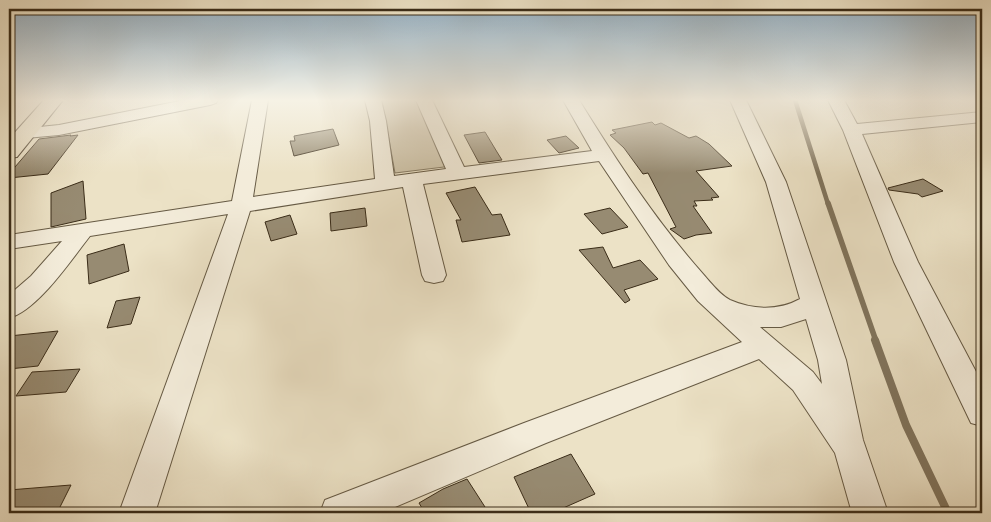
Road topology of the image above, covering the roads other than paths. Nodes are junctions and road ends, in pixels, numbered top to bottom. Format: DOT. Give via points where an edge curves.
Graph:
graph roads {
  1 [pos="83,124"];
  2 [pos="256,124"];
  3 [pos="378,124"];
  4 [pos="435,124"];
  5 [pos="586,124"];
  6 [pos="749,124"];
  7 [pos="849,124"];
  8 [pos="908,124"];
  9 [pos="852,130"];
  10 [pos="22,131"];
  11 [pos="9,152"];
  12 [pos="604,155"];
  13 [pos="458,174"];
  14 [pos="412,180"];
  15 [pos="385,184"];
  16 [pos="241,206"];
  17 [pos="83,230"];
  18 [pos="9,242"];
  19 [pos="434,274"];
  20 [pos="814,303"];
  21 [pos="722,308"];
  22 [pos="9,309"];
  23 [pos="765,345"];
  24 [pos="982,413"];
  25 [pos="850,447"];
  26 [pos="136,513"];
  27 [pos="338,513"];
  28 [pos="870,513"];
  1 -- 10 [label="street" via="59,130"];
  2 -- 16 [label="street"];
  3 -- 15 [label="street"];
  4 -- 13 [label="street"];
  5 -- 12 [label="street"];
  6 -- 20 [label="street" via="776,182"];
  7 -- 9 [label="street"];
  8 -- 9 [label="street"];
  9 -- 24 [label="street" via="906,262"];
  10 -- 11 [label="main road"];
  12 -- 13 [label="street"];
  12 -- 21 [label="street" via="677,260"];
  13 -- 14 [label="street"];
  14 -- 15 [label="street"];
  14 -- 19 [label="street"];
  15 -- 16 [label="street"];
  16 -- 17 [label="street"];
  16 -- 26 [label="street"];
  17 -- 18 [label="street"];
  17 -- 22 [label="street" via="40,282"];
  20 -- 21 [label="street" via="782,318 764,319"];
  20 -- 25 [label="street" via="832,360"];
  21 -- 23 [label="street"];
  23 -- 25 [label="street" via="803,381"];
  23 -- 27 [label="street"];
  25 -- 28 [label="street"];
}
